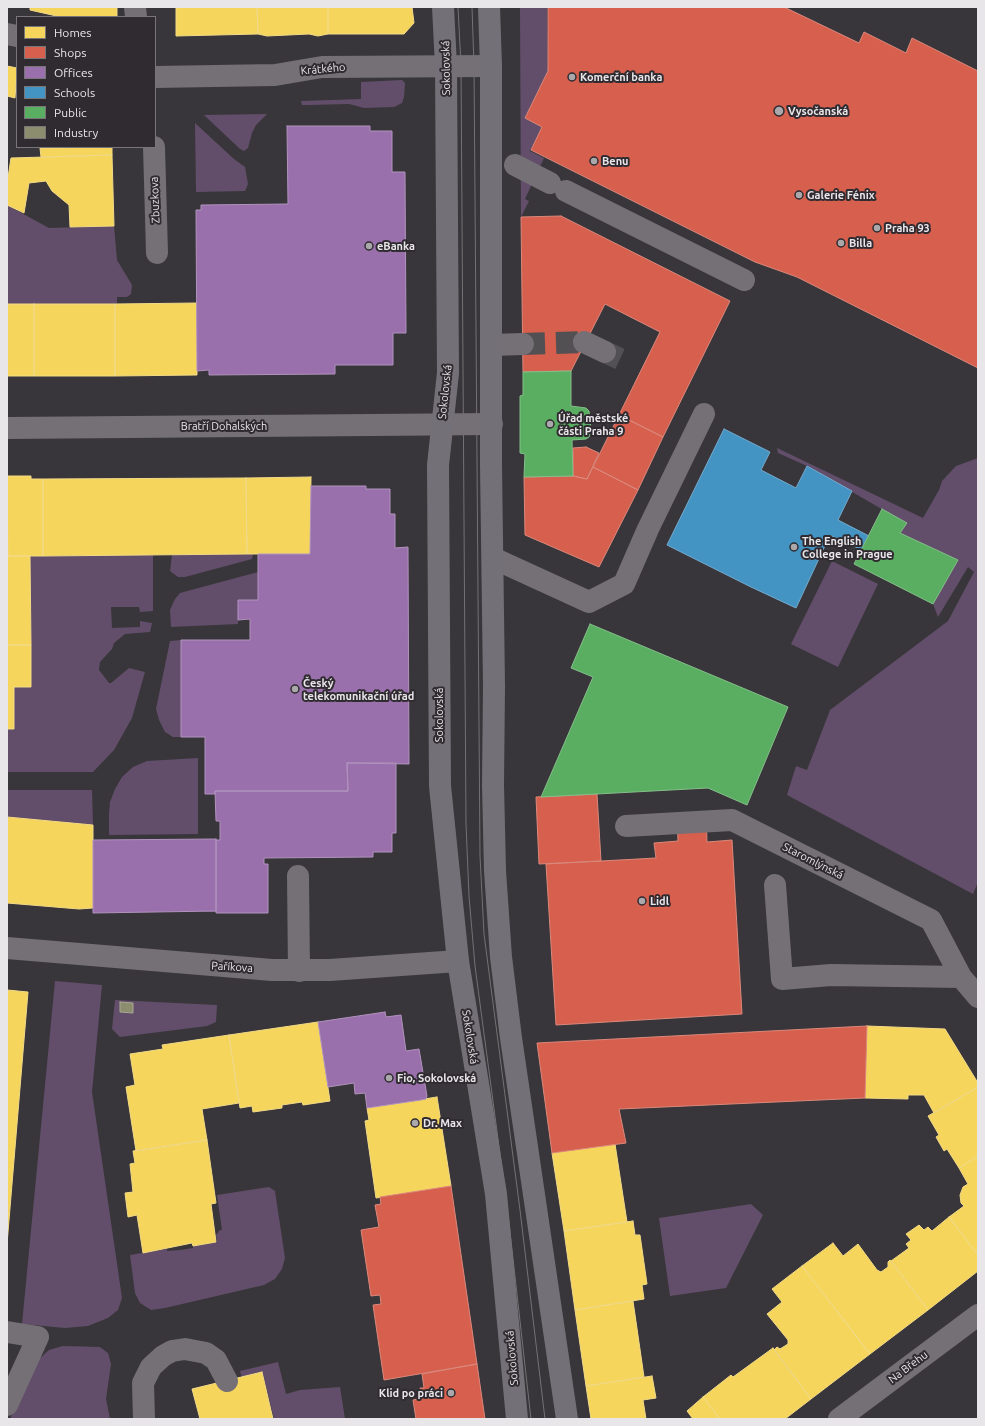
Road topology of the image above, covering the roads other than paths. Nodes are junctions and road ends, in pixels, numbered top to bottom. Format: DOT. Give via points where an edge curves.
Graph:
graph roads {
  1 [pos="443,7"];
  2 [pos="490,7"];
  3 [pos="446,66"];
  4 [pos="492,66"];
  5 [pos="156,77"];
  6 [pos="154,148"];
  7 [pos="515,165"];
  8 [pos="157,253"];
  9 [pos="744,280"];
  10 [pos="584,342"];
  11 [pos="523,344"];
  12 [pos="491,345"];
  13 [pos="605,352"];
  14 [pos="704,414"];
  15 [pos="492,424"];
  16 [pos="442,425"];
  17 [pos="7,428"];
  18 [pos="493,558"];
  19 [pos="626,826"];
  20 [pos="298,876"];
  21 [pos="775,885"];
  22 [pos="7,948"];
  23 [pos="458,961"];
  24 [pos="299,971"];
  25 [pos="961,977"];
  26 [pos="978,997"];
  27 [pos="978,1315"];
  28 [pos="7,1332"];
  29 [pos="227,1381"];
  30 [pos="7,1405"];
  31 [pos="144,1419"];
  32 [pos="517,1419"];
  33 [pos="567,1419"];
  34 [pos="839,1419"];
  1 -- 3 [label="main road, Sokolovská"];
  2 -- 4 [label="main road"];
  3 -- 4 [label="street, Krátkého"];
  3 -- 5 [label="street, Krátkého" via="330,67 275,75"];
  3 -- 16 [label="main road, Sokolovská" via="448,374"];
  4 -- 12 [label="main road"];
  6 -- 8 [label="street, Zbuzkova"];
  7 -- 9 [label="street"];
  10 -- 13 [label="street"];
  11 -- 12 [label="street"];
  12 -- 15 [label="main road"];
  14 -- 18 [label="street" via="624,584 589,602"];
  15 -- 16 [label="street, Bratří Dohalských"];
  15 -- 18 [label="main road"];
  16 -- 17 [label="street, Bratří Dohalských"];
  16 -- 23 [label="main road, Sokolovská" via="438,464 440,786"];
  18 -- 33 [label="main road" via="493,785 501,957"];
  19 -- 25 [label="street, Staromlýnská" via="732,820 932,920"];
  20 -- 24 [label="street"];
  21 -- 25 [label="street" via="782,979 831,975"];
  22 -- 24 [label="street, Paříkova"];
  23 -- 24 [label="street, Paříkova"];
  23 -- 32 [label="main road, Sokolovská" via="496,1194"];
  25 -- 26 [label="street, Staromlýnská"];
  27 -- 34 [label="street, Na Břehu"];
  28 -- 30 [label="street" via="38,1337"];
  29 -- 31 [label="street" via="216,1360 206,1353 185,1349 172,1351 151,1367 143,1383"];
}
